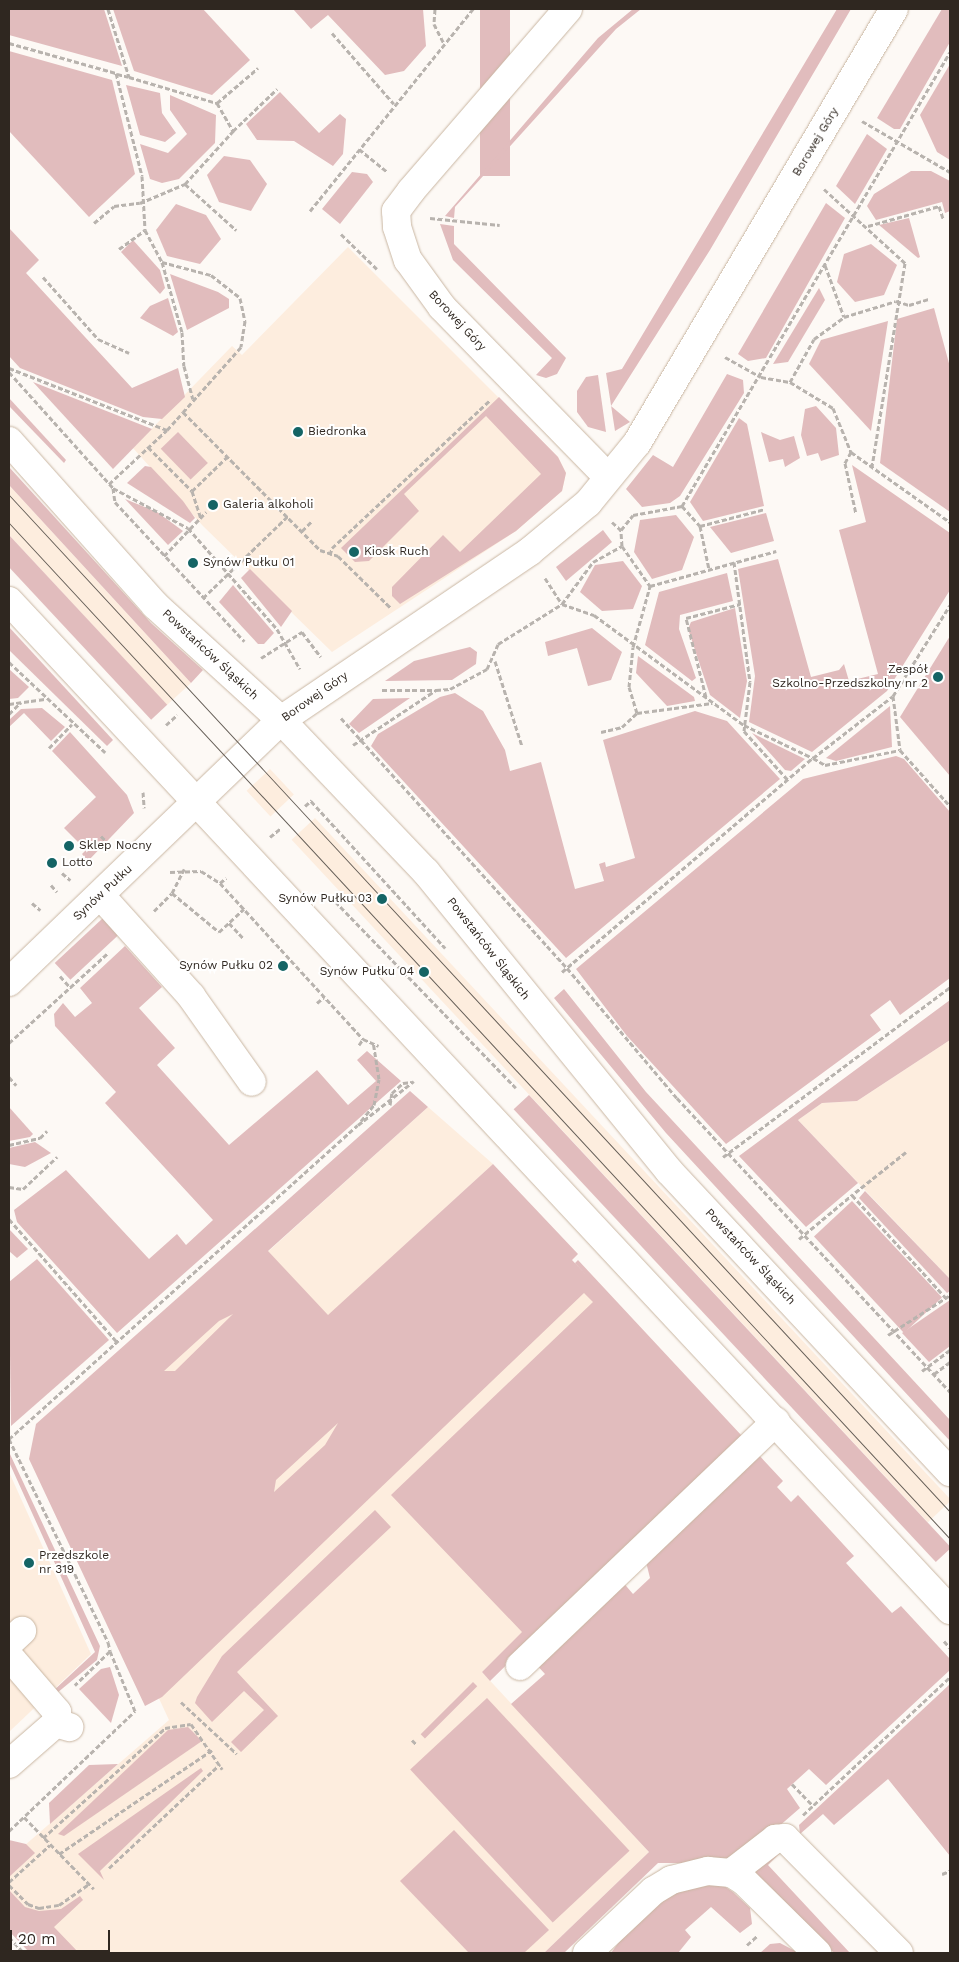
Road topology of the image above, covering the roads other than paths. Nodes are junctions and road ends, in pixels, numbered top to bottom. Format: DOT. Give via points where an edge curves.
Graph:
graph roads {
  1 [pos="568,9"];
  2 [pos="894,9"];
  3 [pos="9,441"];
  4 [pos="607,476"];
  5 [pos="9,601"];
  6 [pos="281,720"];
  7 [pos="198,804"];
  8 [pos="101,896"];
  9 [pos="9,982"];
  10 [pos="252,1082"];
  11 [pos="776,1421"];
  12 [pos="950,1472"];
  13 [pos="950,1610"];
  14 [pos="9,1656"];
  15 [pos="520,1666"];
  16 [pos="9,1764"];
  17 [pos="737,1877"];
  18 [pos="587,1953"];
  19 [pos="817,1953"];
  20 [pos="899,1953"];
  1 -- 4 [label="main road, Borowej Góry" via="411,191 396,211 397,227 408,260 442,307"];
  2 -- 4 [label="main road, Borowej Góry" via="637,443"];
  3 -- 6 [label="main road, Powstańców Śląskich" via="150,600"];
  4 -- 6 [label="main road, Borowej Góry" via="588,503 529,552"];
  5 -- 7 [label="main road"];
  6 -- 7 [label="main road, Borowej Góry"];
  6 -- 12 [label="main road, Powstańców Śląskich" via="426,872 669,1171"];
  7 -- 8 [label="main road, Synów Pułku"];
  7 -- 11 [label="main road"];
  8 -- 9 [label="main road, Synów Pułku"];
  8 -- 10 [label="main road" via="219,1031"];
  11 -- 13 [label="main road"];
  11 -- 15 [label="main road"];
  14 -- 16 [label="main road" via="58,1718"];
  17 -- 18 [label="main road" via="708,1871 671,1880"];
  17 -- 19 [label="main road"];
  17 -- 20 [label="main road" via="780,1836 792,1842"];
}
